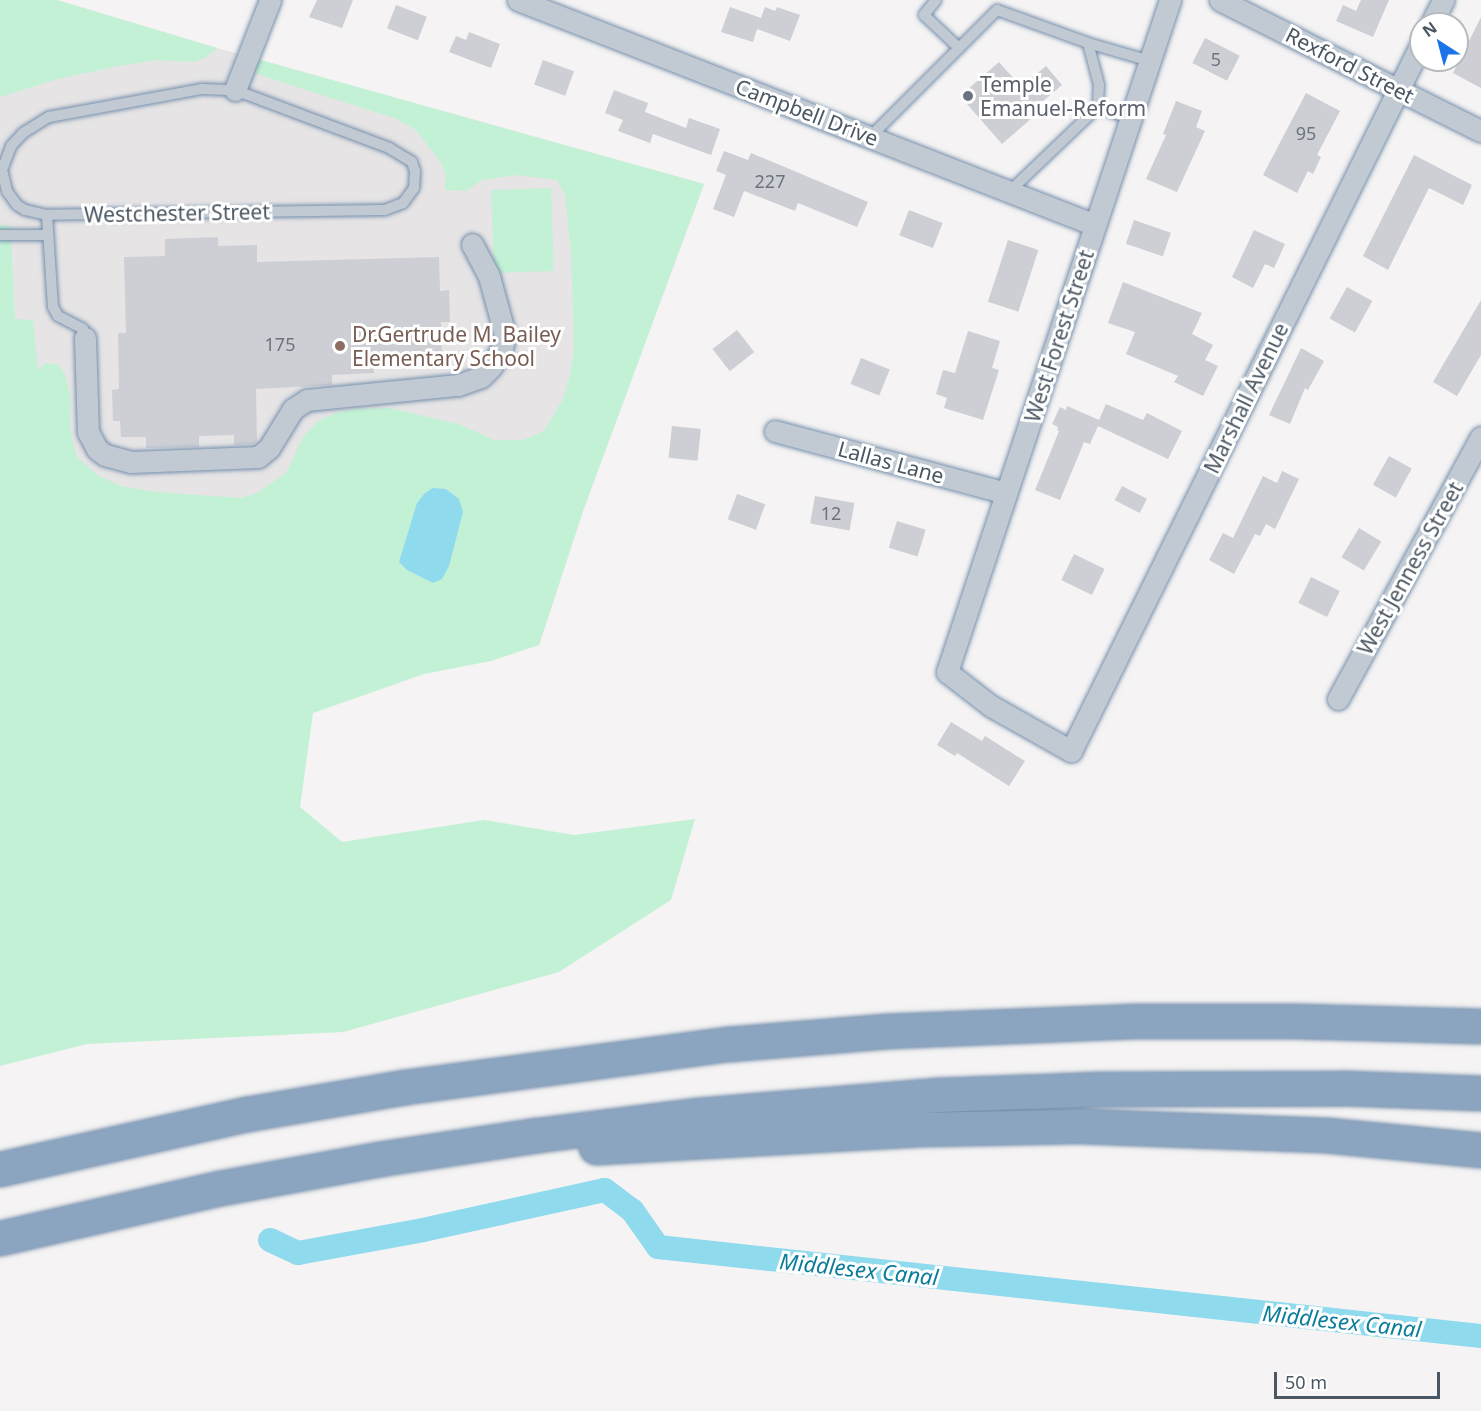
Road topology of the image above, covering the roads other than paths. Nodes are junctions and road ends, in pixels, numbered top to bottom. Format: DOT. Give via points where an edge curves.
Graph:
graph roads {
  1 [pos="270,0"];
  2 [pos="518,0"];
  3 [pos="936,0"];
  4 [pos="1170,0"];
  5 [pos="1220,0"];
  6 [pos="998,5"];
  7 [pos="1088,43"];
  8 [pos="959,48"];
  9 [pos="1150,61"];
  10 [pos="1409,69"];
  11 [pos="1399,89"];
  12 [pos="235,90"];
  13 [pos="1098,107"];
  14 [pos="1131,119"];
  15 [pos="1481,131"];
  16 [pos="870,137"];
  17 [pos="1010,191"];
  18 [pos="47,215"];
  19 [pos="1095,225"];
  20 [pos="0,235"];
  21 [pos="46,235"];
  22 [pos="472,244"];
  23 [pos="85,338"];
  24 [pos="775,431"];
  25 [pos="1481,437"];
  26 [pos="1006,494"];
  27 [pos="947,672"];
  28 [pos="1338,699"];
  29 [pos="1481,1005"];
  30 [pos="1481,1026"];
  31 [pos="968,1027"];
  32 [pos="1481,1093"];
  33 [pos="1481,1150"];
  34 [pos="379,1159"];
  35 [pos="0,1169"];
  36 [pos="0,1238"];
  1 -- 12 [label="street"];
  2 -- 16 [label="street, Campbell Drive"];
  3 -- 8 [label="lane" via="924,15"];
  4 -- 9 [label="street, West Forest Street"];
  5 -- 11 [label="street, Rexford Street"];
  6 -- 7 [label="lane"];
  6 -- 8 [label="lane"];
  7 -- 9 [label="lane"];
  7 -- 13 [label="lane" via="1099,85"];
  8 -- 16 [label="lane"];
  9 -- 14 [label="street, West Forest Street"];
  10 -- 11 [label="street, Marshall Avenue"];
  11 -- 15 [label="street, Rexford Street"];
  11 -- 27 [label="street, Marshall Avenue" via="1071,751 991,706"];
  12 -- 18 [label="lane, Westchester Street" via="202,89 171,94 49,117 35,124 11,146 3,161 3,176 17,205"];
  12 -- 18 [label="lane, Westchester Street" via="408,157 415,171 414,188 403,203 385,210"];
  13 -- 14 [label="lane"];
  13 -- 17 [label="lane"];
  14 -- 19 [label="street, West Forest Street"];
  16 -- 17 [label="street, Campbell Drive"];
  17 -- 19 [label="street, Campbell Drive"];
  18 -- 21 [label="lane"];
  19 -- 26 [label="street, West Forest Street"];
  20 -- 21 [label="lane"];
  21 -- 23 [label="lane" via="53,307 58,315 82,329"];
  22 -- 23 [label="street" via="489,276 505,334 491,367 481,377 458,385 307,400 293,409 269,448 258,458 131,462 105,455 88,432"];
  24 -- 26 [label="street, Lallas Lane"];
  25 -- 28 [label="street, West Jenness Street"];
  26 -- 27 [label="street, West Forest Street"];
  29 -- 31 [label="highway" via="1208,1008"];
  30 -- 31 [label="highway" via="1212,1020"];
  31 -- 35 [label="highway" via="729,1044 486,1074 247,1114"];
  32 -- 34 [label="highway" via="1180,1088 939,1095 631,1122"];
  33 -- 34 [label="highway" via="1246,1130 1013,1126"];
  34 -- 36 [label="highway" via="220,1188"];
}
